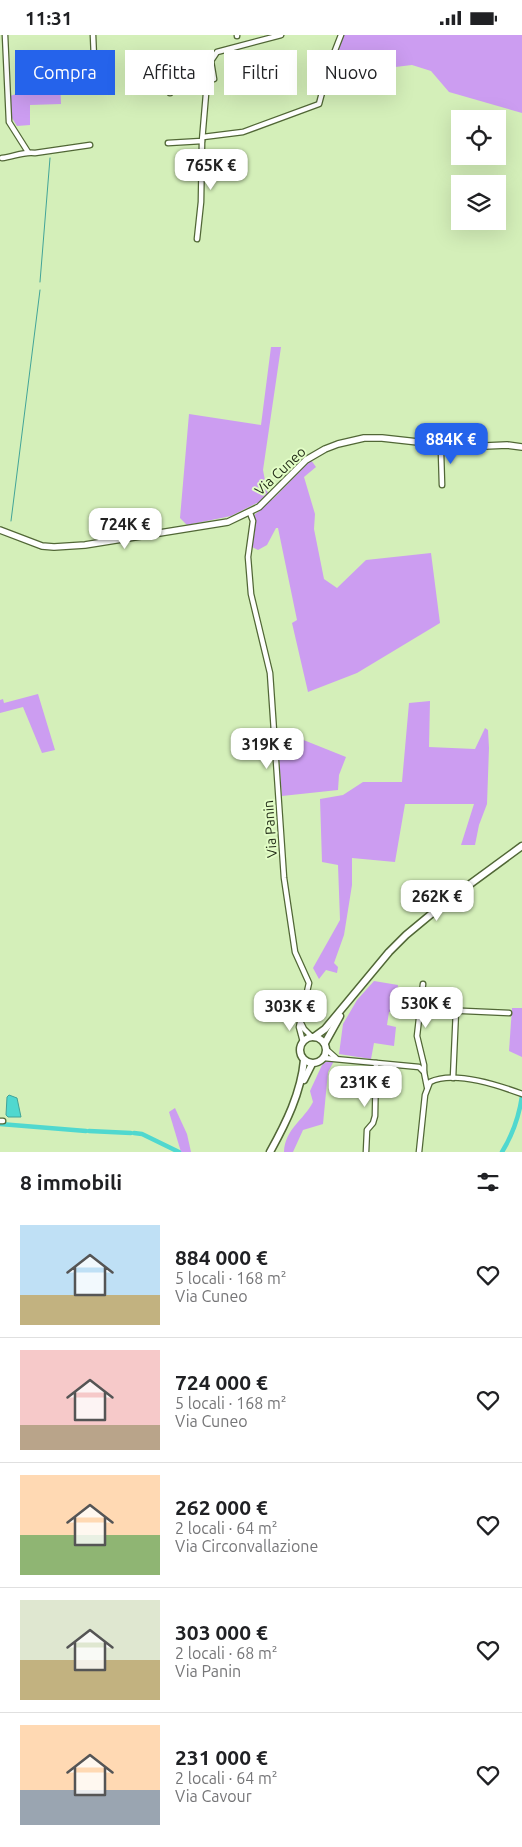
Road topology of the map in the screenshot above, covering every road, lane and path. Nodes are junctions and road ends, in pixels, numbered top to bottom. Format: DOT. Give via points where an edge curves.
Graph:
graph roads {
  1 [pos="5,35"];
  2 [pos="93,35"];
  3 [pos="281,35"];
  4 [pos="341,35"];
  5 [pos="94,50"];
  6 [pos="214,56"];
  7 [pos="207,95"];
  8 [pos="202,139"];
  9 [pos="168,143"];
  10 [pos="90,145"];
  11 [pos="28,152"];
  12 [pos="2,158"];
  13 [pos="197,239"];
  14 [pos="437,444"];
  15 [pos="448,446"];
  16 [pos="522,447"];
  17 [pos="441,451"];
  18 [pos="442,485"];
  19 [pos="250,513"];
  20 [pos="0,530"];
  21 [pos="522,846"];
  22 [pos="423,984"];
  23 [pos="352,998"];
  24 [pos="420,1009"];
  25 [pos="456,1010"];
  26 [pos="509,1013"];
  27 [pos="301,1021"];
  28 [pos="313,1037"];
  29 [pos="303,1042"];
  30 [pos="326,1047"];
  31 [pos="324,1059"];
  32 [pos="338,1059"];
  33 [pos="304,1060"];
  34 [pos="376,1063"];
  35 [pos="312,1064"];
  36 [pos="424,1072"];
  37 [pos="453,1078"];
  38 [pos="427,1087"];
  39 [pos="522,1094"];
  40 [pos="296,1095"];
  41 [pos="270,1152"];
  42 [pos="366,1152"];
  43 [pos="420,1152"];
  1 -- 11 [label="street" via="8,122"];
  2 -- 5 [label="street"];
  3 -- 6 [label="street" via="217,52"];
  4 -- 8 [label="street" via="319,104 243,132"];
  7 -- 8 [label="street"];
  8 -- 9 [label="street"];
  8 -- 13 [label="street"];
  10 -- 11 [label="street"];
  11 -- 12 [label="street"];
  14 -- 15 [label="street, Via Cuneo"];
  14 -- 17 [label="street"];
  14 -- 19 [label="street, Via Cuneo" via="373,438 338,443 306,460"];
  15 -- 16 [label="street, Via Cuneo"];
  15 -- 17 [label="street"];
  17 -- 18 [label="street"];
  19 -- 20 [label="street, Via Cuneo" via="216,525 85,545 42,546"];
  19 -- 27 [label="street, Via Panin" via="253,521 248,557 251,594 270,673 284,878 295,952 309,983"];
  21 -- 23 [label="main road" via="406,935"];
  22 -- 24 [label="street"];
  23 -- 28 [label="main road" via="326,1029"];
  23 -- 30 [label="main road"];
  24 -- 25 [label="street"];
  24 -- 36 [label="street" via="416,1036"];
  25 -- 26 [label="street"];
  25 -- 37 [label="street"];
  27 -- 28 [label="street"];
  27 -- 29 [label="street, Via Panin"];
  28 -- 29 [label="main road"];
  28 -- 30 [label="main road" via="319,1038"];
  29 -- 33 [label="main road" via="300,1052"];
  30 -- 31 [label="main road"];
  30 -- 32 [label="street"];
  31 -- 32 [label="street"];
  31 -- 35 [label="main road"];
  32 -- 34 [label="street"];
  33 -- 35 [label="main road"];
  33 -- 40 [label="main road"];
  34 -- 36 [label="street" via="419,1067"];
  34 -- 42 [label="street" via="375,1116 367,1131"];
  35 -- 40 [label="main road"];
  36 -- 38 [label="street"];
  37 -- 38 [label="street" via="437,1078"];
  37 -- 39 [label="street" via="494,1084"];
  38 -- 43 [label="street"];
  40 -- 41 [label="main road"];
}
